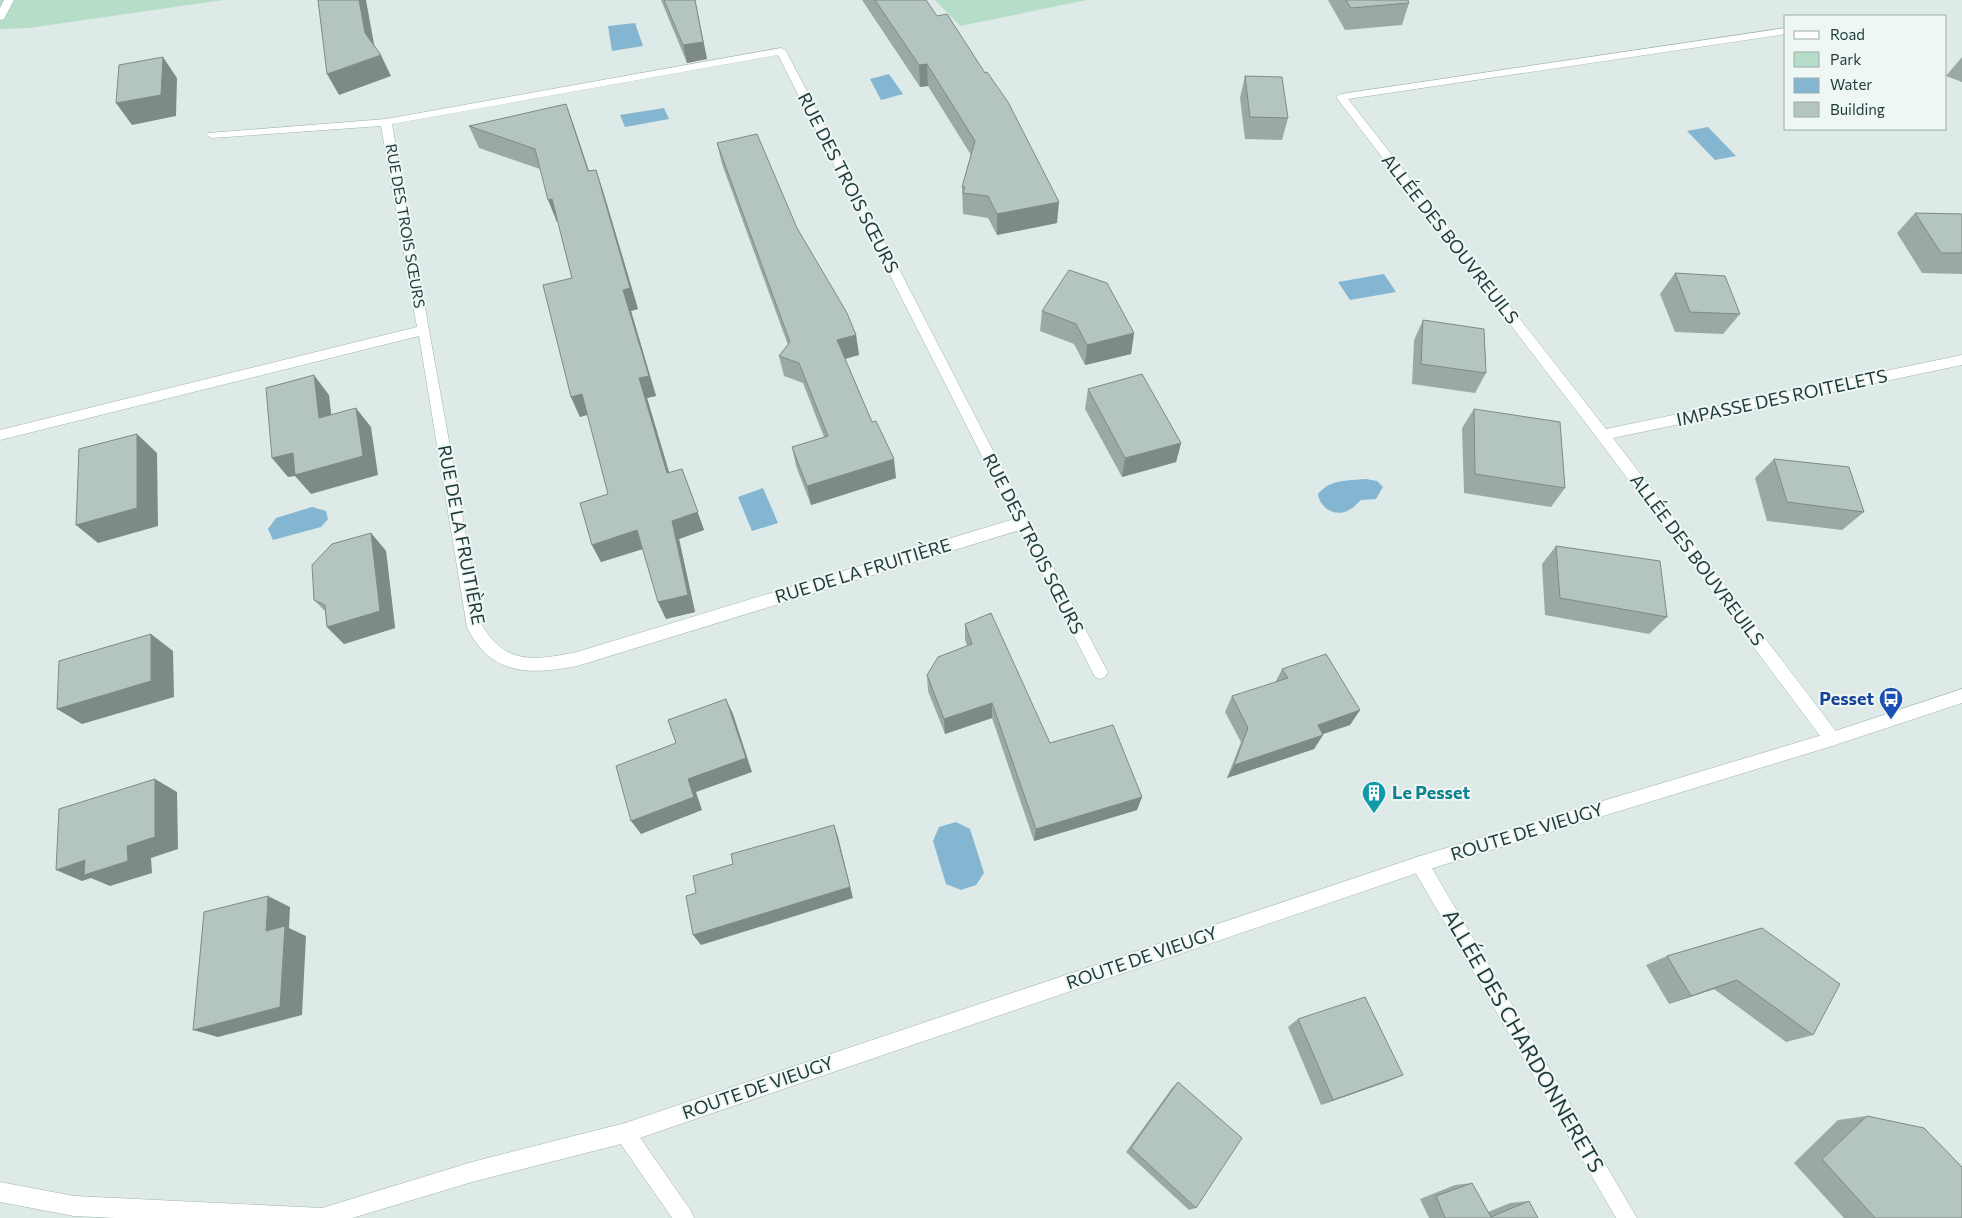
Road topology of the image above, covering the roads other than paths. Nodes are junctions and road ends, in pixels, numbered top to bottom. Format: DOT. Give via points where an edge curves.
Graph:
graph roads {
  1 [pos="9,0"];
  2 [pos="0,17"];
  3 [pos="1784,31"];
  4 [pos="386,122"];
  5 [pos="212,135"];
  6 [pos="424,330"];
  7 [pos="1962,360"];
  8 [pos="0,435"];
  9 [pos="1603,435"];
  10 [pos="1022,522"];
  11 [pos="1100,672"];
  12 [pos="1962,696"];
  13 [pos="1832,739"];
  14 [pos="1420,864"];
  15 [pos="625,1133"];
  16 [pos="0,1192"];
  17 [pos="321,1218"];
  18 [pos="684,1218"];
  19 [pos="1627,1218"];
  1 -- 2 [label="street"];
  3 -- 9 [label="street, ALLÉE DES BOUVREUILS" via="1341,97"];
  4 -- 5 [label="street, RUE DES TROIS SŒURS"];
  4 -- 6 [label="street, RUE DES TROIS SŒURS"];
  4 -- 10 [label="street, RUE DES TROIS SŒURS" via="781,51"];
  6 -- 8 [label="street"];
  6 -- 10 [label="street, RUE DE LA FRUITIÈRE" via="475,627 489,650 515,663 542,666 578,659"];
  7 -- 9 [label="street, IMPASSE DES ROITELETS"];
  9 -- 13 [label="street, ALLÉE DES BOUVREUILS"];
  10 -- 11 [label="street, RUE DES TROIS SŒURS"];
  12 -- 13 [label="street, ROUTE DE VIEUGY"];
  13 -- 14 [label="street, ROUTE DE VIEUGY"];
  14 -- 15 [label="street, ROUTE DE VIEUGY"];
  14 -- 19 [label="street, ALLÉE DES CHARDONNERETS"];
  15 -- 17 [label="street, ROUTE DE VIEUGY" via="533,1154"];
  15 -- 18 [label="street"];
  16 -- 17 [label="street, ROUTE DE VIEUGY" via="74,1206"];
}
